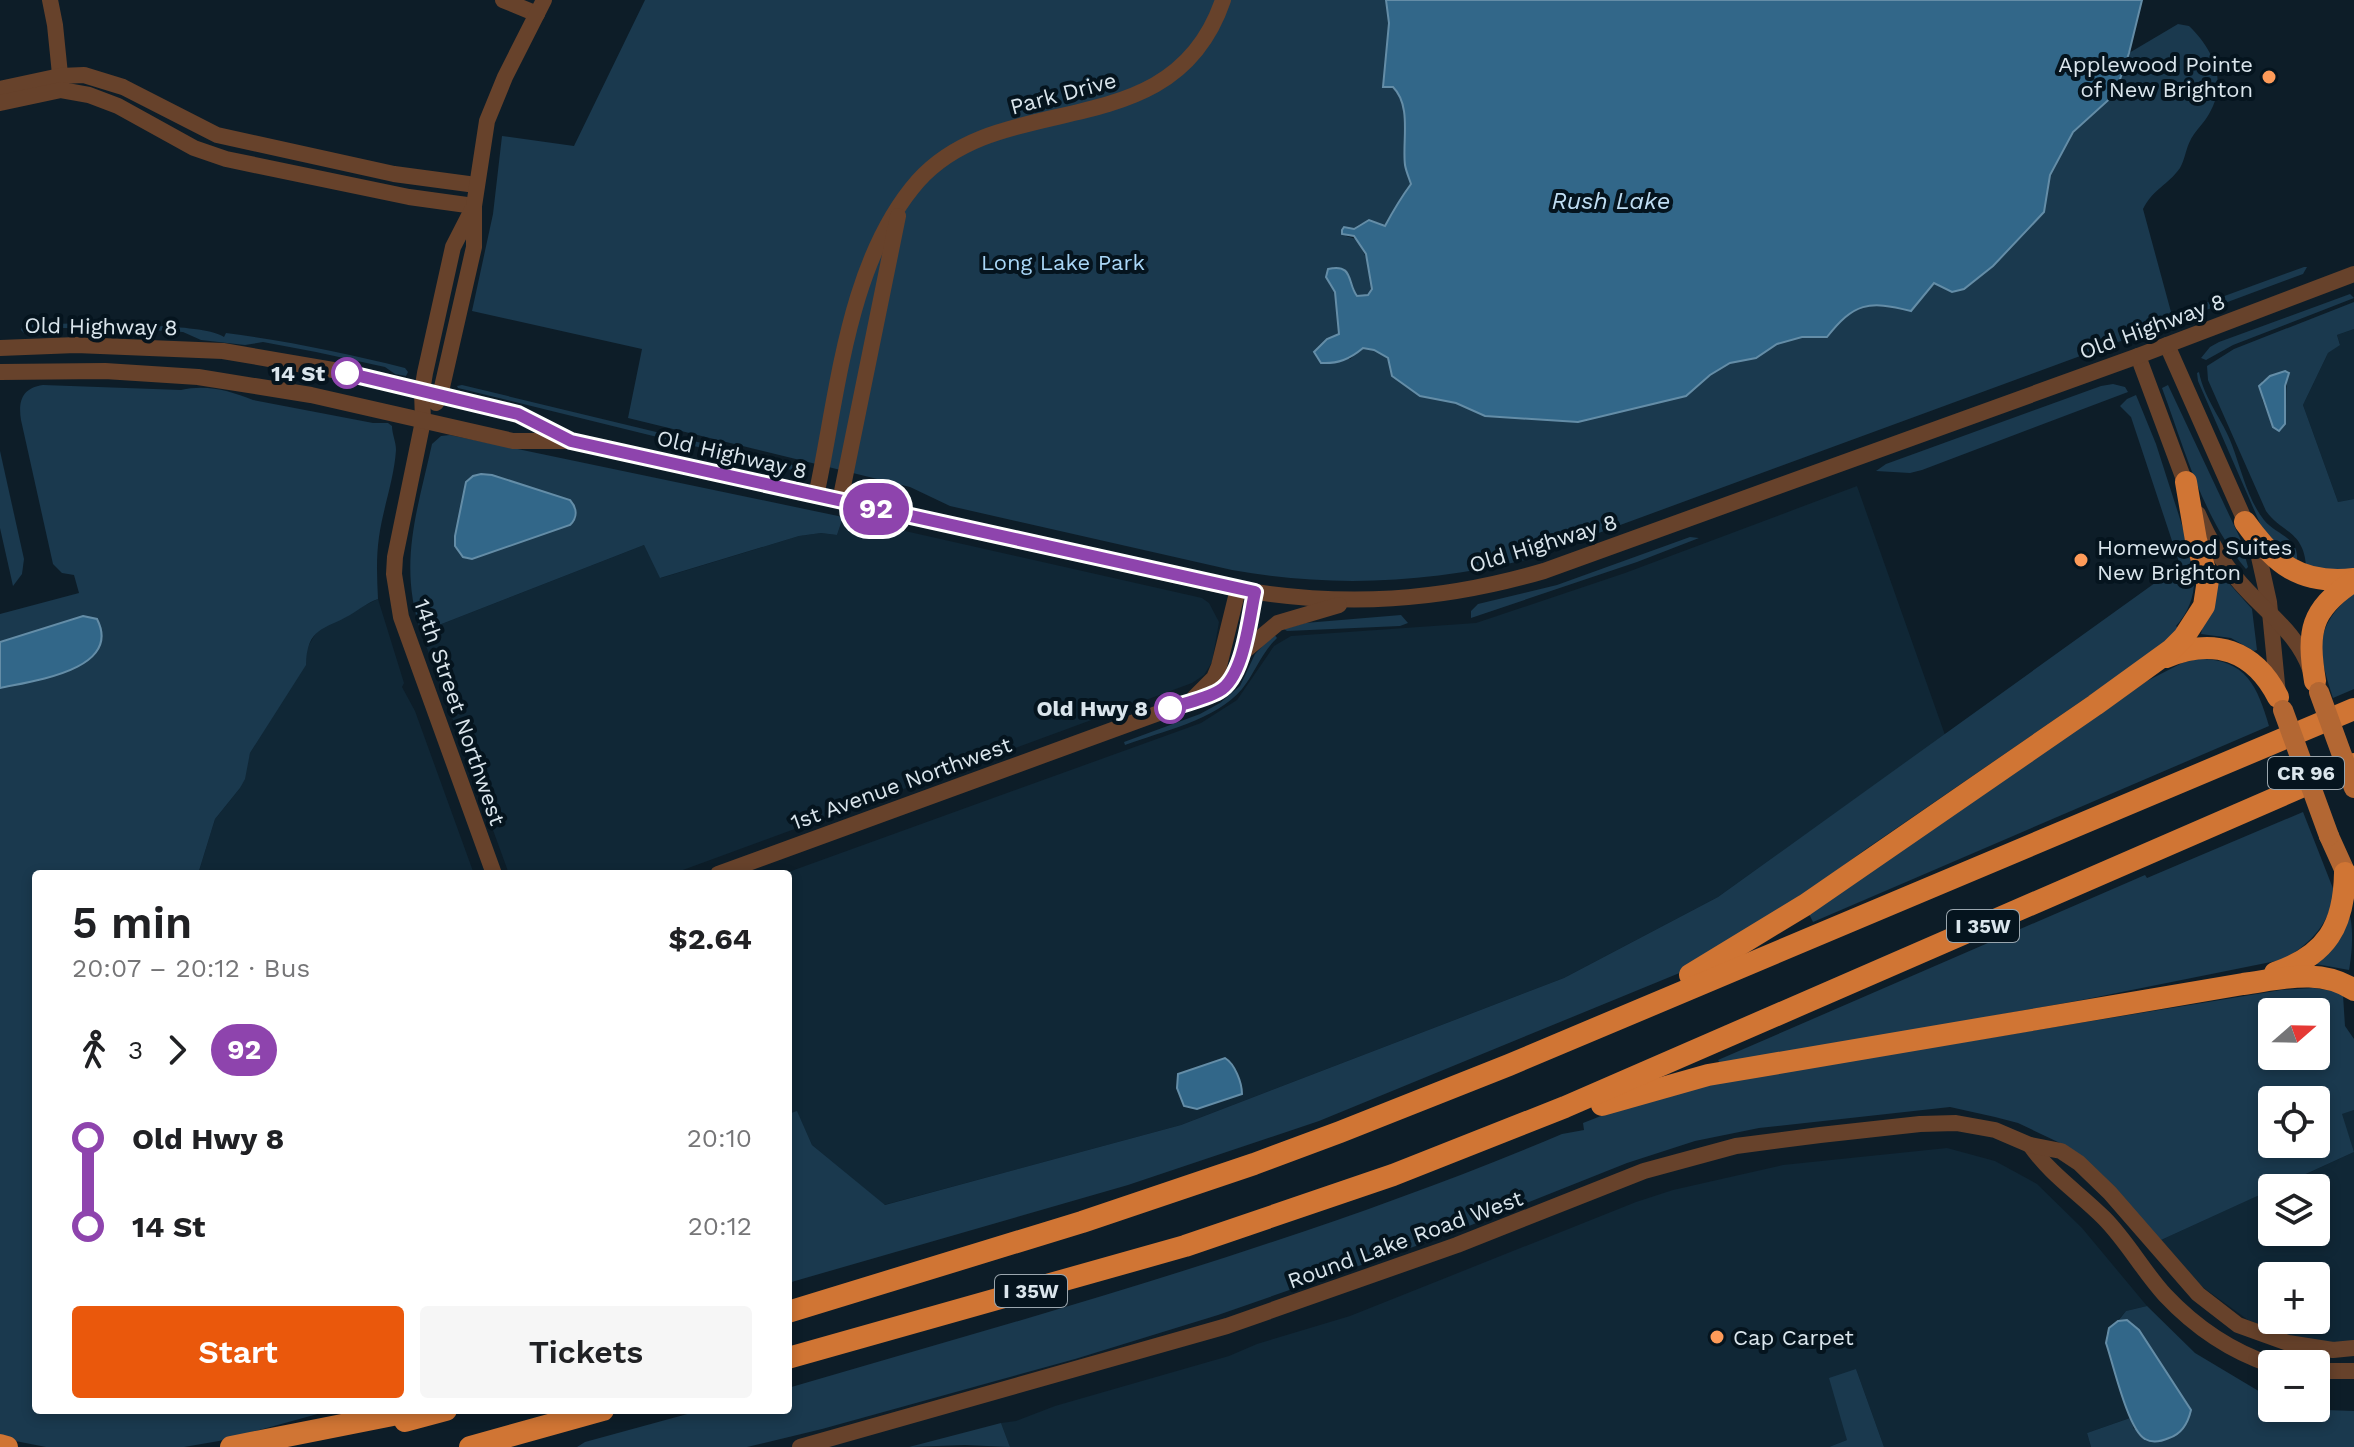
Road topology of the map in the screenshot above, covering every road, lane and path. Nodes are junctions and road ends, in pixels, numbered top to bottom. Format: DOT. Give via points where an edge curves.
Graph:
graph roads {
  1 [pos="50,0"];
  2 [pos="503,0"];
  3 [pos="1223,0"];
  4 [pos="541,7"];
  5 [pos="60,83"];
  6 [pos="0,89"];
  7 [pos="0,103"];
  8 [pos="263,146"];
  9 [pos="258,166"];
  10 [pos="476,185"];
  11 [pos="474,206"];
  12 [pos="899,211"];
  13 [pos="2354,274"];
  14 [pos="858,300"];
  15 [pos="880,306"];
  16 [pos="440,307"];
  17 [pos="458,313"];
  18 [pos="2167,345"];
  19 [pos="1,346"];
  20 [pos="2138,356"];
  21 [pos="0,372"];
  22 [pos="840,376"];
  23 [pos="863,381"];
  24 [pos="422,391"];
  25 [pos="440,396"];
  26 [pos="423,421"];
  27 [pos="571,441"];
  28 [pos="2186,482"];
  29 [pos="816,496"];
  30 [pos="840,501"];
  31 [pos="2245,522"];
  32 [pos="2354,580"];
  33 [pos="1238,589"];
  34 [pos="1255,592"];
  35 [pos="1354,600"];
  36 [pos="2270,613"];
  37 [pos="1242,653"];
  38 [pos="2154,662"];
  39 [pos="2315,681"];
  40 [pos="2278,697"];
  41 [pos="1190,701"];
  42 [pos="2354,709"];
  43 [pos="2354,764"];
  44 [pos="2354,788"];
  45 [pos="493,870"];
  46 [pos="729,870"];
  47 [pos="2349,881"];
  48 [pos="2243,984"];
  49 [pos="2354,990"];
  50 [pos="1606,1023"];
  51 [pos="1493,1137"];
  52 [pos="2030,1145"];
  53 [pos="2183,1276"];
  54 [pos="2165,1295"];
  55 [pos="792,1311"];
  56 [pos="2354,1348"];
  57 [pos="792,1357"];
  58 [pos="2258,1360"];
  59 [pos="2330,1371"];
  60 [pos="2354,1371"];
  61 [pos="398,1414"];
  62 [pos="431,1414"];
  63 [pos="589,1414"];
  64 [pos="601,1414"];
  65 [pos="0,1445"];
  66 [pos="7,1447"];
  67 [pos="231,1447"];
  68 [pos="306,1447"];
  69 [pos="470,1447"];
  70 [pos="506,1447"];
  71 [pos="800,1447"];
  1 -- 5 [label="street"];
  2 -- 4 [label="street"];
  3 -- 12 [label="street, Park Drive" via="1201,44 1154,87 964,146 929,170"];
  4 -- 10 [label="street, 14th Street Northwest" via="487,121"];
  5 -- 6 [label="street"];
  5 -- 7 [label="street"];
  5 -- 8 [label="street" via="84,75 123,87 217,135"];
  5 -- 9 [label="street" via="118,106 194,148"];
  8 -- 9 [label="street"];
  8 -- 10 [label="street"];
  9 -- 11 [label="street"];
  10 -- 11 [label="street, 14th Street Northwest"];
  11 -- 16 [label="street, 14th Street Northwest" via="453,247"];
  11 -- 17 [label="street, 14th Street Northwest" via="474,247"];
  12 -- 14 [label="street, Park Drive" via="878,243"];
  12 -- 15 [label="street, Park Drive"];
  13 -- 18 [label="street, Old Highway 8"];
  14 -- 15 [label="street"];
  14 -- 22 [label="street, Park Drive"];
  15 -- 23 [label="street, Park Drive"];
  16 -- 17 [label="street"];
  16 -- 24 [label="street, 14th Street Northwest"];
  17 -- 25 [label="street, 14th Street Northwest"];
  18 -- 20 [label="street, Old Highway 8"];
  18 -- 31 [label="street, CR 96"];
  19 -- 24 [label="street, Old Highway 8" via="223,351"];
  20 -- 28 [label="street, CR 96"];
  20 -- 35 [label="street, Old Highway 8" via="1544,571 1458,592"];
  21 -- 26 [label="street, Old Highway 8" via="198,377 311,395"];
  22 -- 23 [label="street"];
  22 -- 29 [label="street, Park Drive"];
  23 -- 30 [label="street, Park Drive"];
  24 -- 25 [label="street, Old Highway 8"];
  24 -- 26 [label="street, 14th Street Northwest"];
  25 -- 26 [label="street, 14th Street Northwest"];
  25 -- 27 [label="street, Old Highway 8" via="518,414"];
  26 -- 27 [label="street, Old Highway 8" via="513,441"];
  26 -- 45 [label="street, 14th Street Northwest" via="396,546 396,591 409,642"];
  27 -- 29 [label="street, Old Highway 8"];
  28 -- 36 [label="street, CR 96" via="2208,538 2235,578"];
  28 -- 38 [label="highway" via="2207,593 2184,637"];
  29 -- 30 [label="street, Old Highway 8"];
  30 -- 33 [label="street, Old Highway 8"];
  31 -- 32 [label="highway" via="2263,547 2293,571 2317,579"];
  31 -- 36 [label="street, CR 96" via="2264,571"];
  32 -- 39 [label="highway" via="2326,603 2312,627"];
  33 -- 34 [label="street, Old Highway 8"];
  33 -- 41 [label="street, 1st Avenue Northwest" via="1214,678"];
  34 -- 35 [label="street, Old Highway 8"];
  34 -- 37 [label="street, 1st Avenue Northwest"];
  35 -- 37 [label="street" via="1278,623"];
  36 -- 39 [label="street, CR 96" via="2295,640"];
  36 -- 40 [label="street, CR 96"];
  37 -- 41 [label="street, 1st Avenue Northwest" via="1229,682"];
  38 -- 40 [label="highway" via="2189,650 2223,649 2248,660"];
  38 -- 50 [label="highway" via="1775,925"];
  39 -- 44 [label="main road, CR 96, bridge"];
  40 -- 47 [label="main road, CR 96, bridge"];
  41 -- 46 [label="street, 1st Avenue Northwest"];
  42 -- 50 [label="highway, I 35W"];
  43 -- 51 [label="highway, I 35W"];
  47 -- 48 [label="highway" via="2339,919 2322,946 2280,971"];
  48 -- 49 [label="highway" via="2316,976"];
  48 -- 51 [label="highway" via="1708,1075"];
  50 -- 55 [label="highway, I 35W" via="1254,1164"];
  51 -- 57 [label="highway, I 35W" via="1185,1246"];
  52 -- 53 [label="street, Round Lake Road West" via="2061,1151 2079,1163"];
  52 -- 54 [label="street, Round Lake Road West" via="2045,1167 2106,1220"];
  52 -- 71 [label="street, Round Lake Road West" via="1995,1130 1956,1123 1736,1146 1644,1171 1444,1250 1227,1326"];
  53 -- 54 [label="street"];
  53 -- 56 [label="street, Round Lake Road West" via="2238,1325 2288,1343"];
  54 -- 58 [label="street, Round Lake Road West" via="2211,1337"];
  59 -- 60 [label="street"];
  61 -- 67 [label="highway"];
  62 -- 68 [label="highway"];
  63 -- 69 [label="highway"];
  64 -- 70 [label="highway"];
  65 -- 66 [label="highway"];
}
